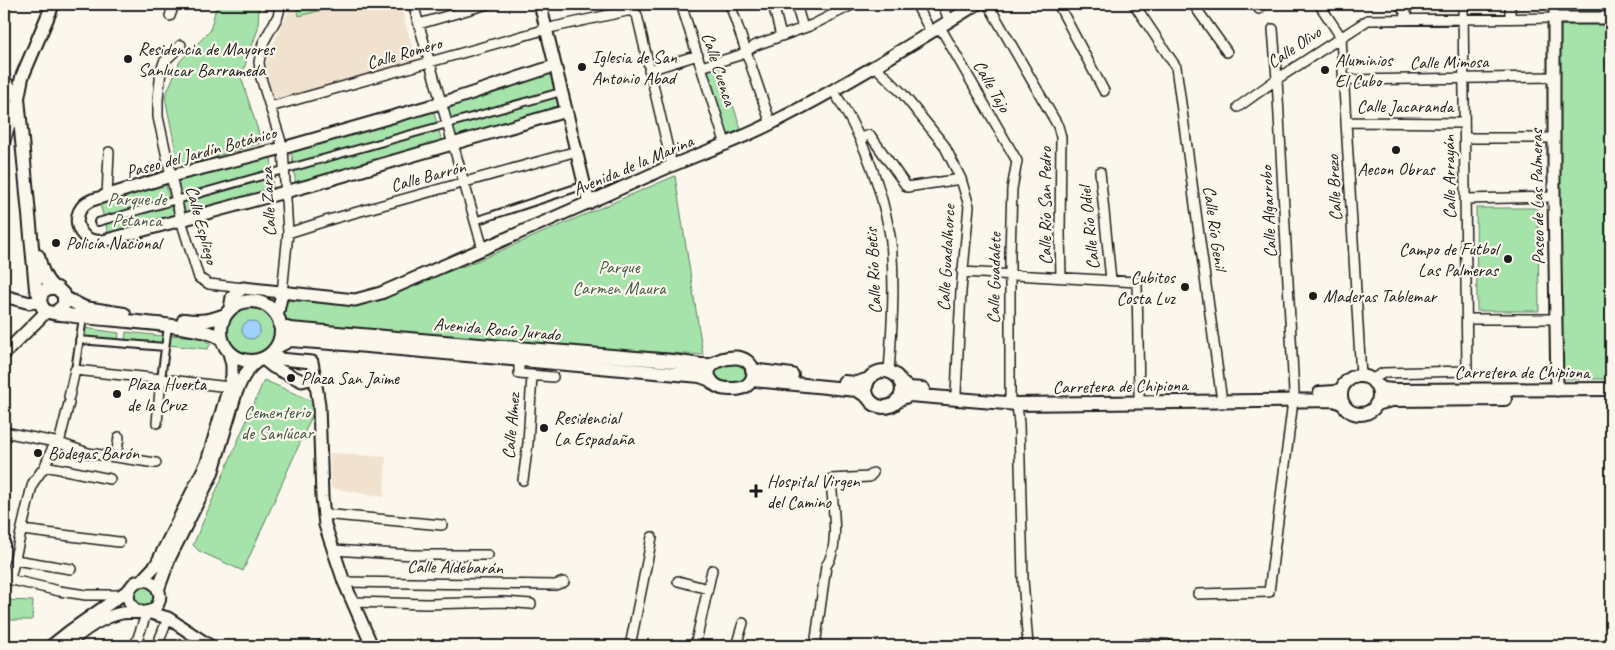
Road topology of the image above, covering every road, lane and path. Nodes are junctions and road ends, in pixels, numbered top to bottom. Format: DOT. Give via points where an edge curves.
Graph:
graph roads {
  1 [pos="54,4"];
  2 [pos="174,4"];
  3 [pos="281,4"];
  4 [pos="413,4"];
  5 [pos="488,4"];
  6 [pos="540,4"];
  7 [pos="681,4"];
  8 [pos="730,4"];
  9 [pos="773,4"];
  10 [pos="796,4"];
  11 [pos="916,4"];
  12 [pos="942,4"];
  13 [pos="988,4"];
  14 [pos="1058,4"];
  15 [pos="1134,4"];
  16 [pos="1193,4"];
  17 [pos="1319,4"];
  18 [pos="1400,4"];
  19 [pos="1463,4"];
  20 [pos="1510,4"];
  21 [pos="1554,4"];
  22 [pos="849,5"];
  23 [pos="971,5"];
  24 [pos="170,16"];
  25 [pos="1463,18"];
  26 [pos="1510,18"];
  27 [pos="1554,18"];
  28 [pos="1611,18"];
  29 [pos="1409,19"];
  30 [pos="419,24"];
  31 [pos="940,27"];
  32 [pos="803,28"];
  33 [pos="1272,29"];
  34 [pos="546,30"];
  35 [pos="782,36"];
  36 [pos="1341,36"];
  37 [pos="181,45"];
  38 [pos="746,51"];
  39 [pos="1227,52"];
  40 [pos="698,55"];
  41 [pos="430,63"];
  42 [pos="554,66"];
  43 [pos="875,66"];
  44 [pos="702,67"];
  45 [pos="649,70"];
  46 [pos="22,77"];
  47 [pos="1464,77"];
  48 [pos="1554,77"];
  49 [pos="1277,79"];
  50 [pos="1344,80"];
  51 [pos="5,81"];
  52 [pos="833,90"];
  53 [pos="561,92"];
  54 [pos="1104,92"];
  55 [pos="18,98"];
  56 [pos="441,102"];
  57 [pos="270,107"];
  58 [pos="1238,108"];
  59 [pos="566,111"];
  60 [pos="1346,122"];
  61 [pos="1464,123"];
  62 [pos="447,124"];
  63 [pos="770,124"];
  64 [pos="860,138"];
  65 [pos="1464,138"];
  66 [pos="1554,138"];
  67 [pos="453,143"];
  68 [pos="726,145"];
  69 [pos="4,146"];
  70 [pos="283,148"];
  71 [pos="577,151"];
  72 [pos="109,152"];
  73 [pos="1017,161"];
  74 [pos="672,166"];
  75 [pos="284,169"];
  76 [pos="1100,172"];
  77 [pos="171,176"];
  78 [pos="961,179"];
  79 [pos="464,182"];
  80 [pos="585,185"];
  81 [pos="286,191"];
  82 [pos="107,196"];
  83 [pos="1554,198"];
  84 [pos="1465,199"];
  85 [pos="176,200"];
  86 [pos="590,203"];
  87 [pos="181,220"];
  88 [pos="475,221"];
  89 [pos="30,222"];
  90 [pos="98,222"];
  91 [pos="288,233"];
  92 [pos="483,249"];
  93 [pos="962,272"];
  94 [pos="1010,274"];
  95 [pos="1061,277"];
  96 [pos="1111,280"];
  97 [pos="222,286"];
  98 [pos="53,287"];
  99 [pos="243,288"];
  100 [pos="270,291"];
  101 [pos="282,292"];
  102 [pos="4,296"];
  103 [pos="65,298"];
  104 [pos="46,305"];
  105 [pos="229,307"];
  106 [pos="279,316"];
  107 [pos="82,318"];
  108 [pos="1467,319"];
  109 [pos="1556,319"];
  110 [pos="168,326"];
  111 [pos="221,339"];
  112 [pos="79,340"];
  113 [pos="165,347"];
  114 [pos="230,353"];
  115 [pos="4,354"];
  116 [pos="267,355"];
  117 [pos="288,360"];
  118 [pos="519,360"];
  119 [pos="712,365"];
  120 [pos="75,370"];
  121 [pos="284,372"];
  122 [pos="889,372"];
  123 [pos="532,375"];
  124 [pos="752,375"];
  125 [pos="552,377"];
  126 [pos="161,378"];
  127 [pos="315,378"];
  128 [pos="869,379"];
  129 [pos="711,380"];
  130 [pos="1369,380"];
  131 [pos="900,382"];
  132 [pos="229,388"];
  133 [pos="1342,389"];
  134 [pos="1611,389"];
  135 [pos="1557,390"];
  136 [pos="956,393"];
  137 [pos="1221,394"];
  138 [pos="1139,396"];
  139 [pos="868,397"];
  140 [pos="1294,397"];
  141 [pos="1611,398"];
  142 [pos="897,400"];
  143 [pos="1013,400"];
  144 [pos="1343,404"];
  145 [pos="1376,404"];
  146 [pos="157,423"];
  147 [pos="4,432"];
  148 [pos="119,438"];
  149 [pos="57,442"];
  150 [pos="116,457"];
  151 [pos="156,463"];
  152 [pos="45,466"];
  153 [pos="873,473"];
  154 [pos="110,479"];
  155 [pos="523,480"];
  156 [pos="323,514"];
  157 [pos="442,525"];
  158 [pos="22,530"];
  159 [pos="652,537"];
  160 [pos="119,542"];
  161 [pos="333,550"];
  162 [pos="488,555"];
  163 [pos="15,560"];
  164 [pos="71,568"];
  165 [pos="712,570"];
  166 [pos="7,578"];
  167 [pos="141,580"];
  168 [pos="678,581"];
  169 [pos="344,582"];
  170 [pos="564,582"];
  171 [pos="708,588"];
  172 [pos="126,592"];
  173 [pos="1198,594"];
  174 [pos="159,595"];
  175 [pos="353,602"];
  176 [pos="531,604"];
  177 [pos="144,612"];
  178 [pos="168,618"];
  179 [pos="743,623"];
  180 [pos="51,646"];
  181 [pos="66,646"];
  182 [pos="135,646"];
  183 [pos="157,646"];
  184 [pos="210,646"];
  185 [pos="372,646"];
  186 [pos="630,646"];
  187 [pos="695,646"];
  188 [pos="736,646"];
  189 [pos="815,646"];
  190 [pos="1028,646"];
  191 [pos="1138,646"];
  192 [pos="1168,646"];
  1 -- 46 [label="main road"];
  2 -- 24 [label="street"];
  3 -- 57 [label="street, Calle Zarza" via="263,43 259,62"];
  4 -- 30 [label="street"];
  5 -- 30 [label="street"];
  6 -- 34 [label="street"];
  7 -- 40 [label="street, Calle Cuenca"];
  8 -- 38 [label="street"];
  9 -- 35 [label="street"];
  10 -- 32 [label="street"];
  11 -- 31 [label="street"];
  12 -- 31 [label="street"];
  13 -- 95 [label="street, Calle Río San Pedro" via="1058,126 1061,137"];
  14 -- 54 [label="street"];
  15 -- 137 [label="street, Calle Río Genil" via="1176,67"];
  16 -- 39 [label="street"];
  17 -- 36 [label="street"];
  18 -- 29 [label="street"];
  19 -- 25 [label="street, Calle Arrayán"];
  20 -- 26 [label="street"];
  21 -- 27 [label="street, Paseo de Las Palmeras"];
  22 -- 32 [label="street"];
  23 -- 31 [label="street, Avenida de la Marina"];
  25 -- 26 [label="street, Calle Olivo"];
  25 -- 29 [label="street, Calle Olivo"];
  25 -- 47 [label="street, Calle Arrayán"];
  26 -- 27 [label="street, Calle Olivo"];
  27 -- 28 [label="street, Calle Olivo"];
  27 -- 48 [label="street, Paseo de Las Palmeras"];
  29 -- 36 [label="street, Calle Olivo" via="1368,20"];
  30 -- 41 [label="street"];
  31 -- 43 [label="street, Avenida de la Marina"];
  31 -- 73 [label="street, Calle Tajo"];
  32 -- 35 [label="street"];
  33 -- 49 [label="street, Calle Algarrobo"];
  34 -- 41 [label="street, Calle Romero"];
  34 -- 42 [label="street"];
  34 -- 45 [label="street, Calle Romero" via="632,11 637,15"];
  35 -- 38 [label="street"];
  36 -- 49 [label="street, Calle Olivo"];
  36 -- 50 [label="street, Calle Brezo"];
  37 -- 77 [label="street, Calle Espliego" via="164,62 159,82 158,117"];
  38 -- 44 [label="street"];
  38 -- 63 [label="street"];
  40 -- 44 [label="street, Calle Cuenca"];
  40 -- 45 [label="street"];
  41 -- 56 [label="street"];
  41 -- 57 [label="street, Calle Romero"];
  42 -- 53 [label="street"];
  42 -- 56 [label="street, Paseo del Jardín Botánico"];
  43 -- 52 [label="street, Avenida de la Marina"];
  43 -- 78 [label="street, Calle Guadalhorce" via="930,126"];
  44 -- 68 [label="street, Calle Cuenca"];
  45 -- 74 [label="street"];
  46 -- 51 [label="street" via="15,83"];
  46 -- 55 [label="main road"];
  47 -- 48 [label="street, Calle Mimosa"];
  47 -- 50 [label="street, Calle Mimosa"];
  47 -- 61 [label="street, Calle Arrayán"];
  48 -- 66 [label="street, Paseo de Las Palmeras"];
  49 -- 58 [label="street, Calle Olivo"];
  49 -- 140 [label="street, Calle Algarrobo"];
  50 -- 60 [label="street, Calle Brezo"];
  51 -- 55 [label="street"];
  52 -- 63 [label="street, Avenida de la Marina"];
  52 -- 64 [label="street, Calle Río Betis"];
  53 -- 59 [label="street"];
  53 -- 62 [label="street"];
  55 -- 69 [label="street"];
  55 -- 89 [label="main road"];
  56 -- 62 [label="street"];
  56 -- 70 [label="street, Paseo del Jardín Botánico"];
  57 -- 70 [label="street, Calle Zarza"];
  59 -- 67 [label="street, Paseo del Jardín Botánico"];
  59 -- 71 [label="street"];
  60 -- 61 [label="street, Calle Jacaranda"];
  60 -- 130 [label="street, Calle Brezo"];
  61 -- 65 [label="street, Calle Arrayán"];
  62 -- 67 [label="street"];
  62 -- 75 [label="street"];
  63 -- 68 [label="street, Avenida de la Marina"];
  64 -- 78 [label="street" via="870,135 907,187"];
  64 -- 122 [label="street, Calle Río Betis" via="880,191 891,240 893,284"];
  65 -- 66 [label="street, Calle Jacaranda"];
  65 -- 84 [label="street, Calle Arrayán"];
  66 -- 83 [label="street, Paseo de Las Palmeras"];
  67 -- 79 [label="street"];
  67 -- 81 [label="street, Paseo del Jardín Botánico"];
  68 -- 74 [label="street, Avenida de la Marina"];
  70 -- 75 [label="street, Calle Zarza"];
  70 -- 77 [label="street, Paseo del Jardín Botánico"];
  71 -- 79 [label="street, Calle Barrón"];
  71 -- 80 [label="street"];
  72 -- 82 [label="street"];
  73 -- 94 [label="street, Calle Guadalete" via="1012,189"];
  74 -- 86 [label="street, Avenida de la Marina"];
  75 -- 81 [label="street, Calle Zarza"];
  75 -- 85 [label="street"];
  76 -- 96 [label="street, Calle Río Odiel"];
  77 -- 82 [label="street, Paseo del Jardín Botánico"];
  77 -- 85 [label="street, Calle Espliego"];
  78 -- 93 [label="street, Calle Guadalhorce" via="968,206"];
  79 -- 88 [label="street"];
  79 -- 91 [label="street, Calle Barrón"];
  80 -- 86 [label="street"];
  80 -- 88 [label="street"];
  81 -- 87 [label="street, Paseo del Jardín Botánico"];
  81 -- 91 [label="street, Calle Zarza"];
  82 -- 87 [label="street, Paseo del Jardín Botánico" via="88,202 78,214 79,230 91,240 103,241"];
  83 -- 84 [label="street"];
  83 -- 109 [label="street, Paseo de Las Palmeras"];
  84 -- 108 [label="street, Calle Arrayán"];
  85 -- 87 [label="street, Calle Espliego"];
  85 -- 90 [label="street"];
  86 -- 92 [label="street, Avenida de la Marina"];
  87 -- 97 [label="street, Calle Espliego" via="199,278"];
  88 -- 92 [label="street"];
  89 -- 98 [label="main road" via="44,275"];
  89 -- 104 [label="main road" via="36,289"];
  91 -- 101 [label="street, Calle Zarza"];
  92 -- 101 [label="street, Avenida de la Marina" via="381,293 355,300"];
  93 -- 94 [label="street"];
  93 -- 136 [label="street, Calle Guadalhorce"];
  94 -- 95 [label="street"];
  94 -- 143 [label="street, Calle Guadalete"];
  95 -- 96 [label="street"];
  96 -- 138 [label="street" via="1137,282"];
  97 -- 99 [label="street, Calle Espliego"];
  97 -- 105 [label="street"];
  98 -- 103 [label="main road"];
  98 -- 104 [label="main road" via="45,289"];
  99 -- 100 [label="street, Calle Espliego"];
  99 -- 105 [label="street"];
  100 -- 101 [label="street, Calle Espliego"];
  100 -- 106 [label="street"];
  101 -- 106 [label="street, Calle Zarza"];
  102 -- 104 [label="street"];
  103 -- 104 [label="main road" via="62,308"];
  103 -- 105 [label="main road" via="85,308 201,322 212,320"];
  104 -- 107 [label="main road"];
  104 -- 115 [label="street"];
  105 -- 106 [label="main road" via="255,301"];
  105 -- 111 [label="main road" via="220,331"];
  106 -- 116 [label="main road" via="280,340"];
  106 -- 119 [label="main road, Avenida Rocío Jurado" via="290,329"];
  107 -- 110 [label="main road"];
  107 -- 112 [label="street"];
  108 -- 109 [label="street"];
  108 -- 130 [label="street, Calle Arrayán" via="1467,371 1383,373"];
  109 -- 135 [label="street, Paseo de Las Palmeras"];
  110 -- 111 [label="main road" via="205,331"];
  110 -- 113 [label="street"];
  111 -- 114 [label="main road"];
  112 -- 113 [label="street"];
  112 -- 120 [label="street"];
  113 -- 126 [label="street"];
  114 -- 116 [label="main road" via="243,360"];
  114 -- 132 [label="street"];
  116 -- 117 [label="street"];
  116 -- 118 [label="main road, Avenida Rocío Jurado" via="290,340"];
  116 -- 121 [label="street"];
  116 -- 174 [label="street" via="248,370 242,380 212,474 170,557"];
  117 -- 121 [label="street"];
  117 -- 127 [label="street" via="312,362"];
  118 -- 123 [label="street, Avenida Rocío Jurado" via="518,374"];
  118 -- 129 [label="main road, Avenida Rocío Jurado" via="700,376"];
  119 -- 124 [label="main road" via="719,359 740,358 749,364"];
  119 -- 129 [label="main road" via="709,372"];
  120 -- 126 [label="street"];
  120 -- 149 [label="street"];
  121 -- 127 [label="street" via="302,381"];
  122 -- 128 [label="main road" via="880,372"];
  122 -- 131 [label="main road"];
  123 -- 125 [label="street"];
  123 -- 155 [label="street, Calle Almez"];
  124 -- 128 [label="main road" via="857,383"];
  124 -- 129 [label="main road" via="749,385 738,390 721,388"];
  124 -- 139 [label="main road" via="857,390"];
  126 -- 132 [label="street"];
  126 -- 146 [label="street"];
  127 -- 156 [label="street" via="320,405"];
  128 -- 139 [label="main road"];
  130 -- 133 [label="main road" via="1349,379"];
  130 -- 135 [label="main road, Carretera de Chipiona" via="1383,389 1393,390"];
  130 -- 145 [label="main road" via="1378,391"];
  131 -- 136 [label="main road, Carretera de Chipiona" via="909,388"];
  131 -- 142 [label="main road"];
  132 -- 167 [label="street" via="200,478 156,565"];
  133 -- 140 [label="main road, Carretera de Chipiona"];
  133 -- 144 [label="main road"];
  134 -- 135 [label="main road, Carretera de Chipiona"];
  136 -- 143 [label="main road, Carretera de Chipiona"];
  137 -- 138 [label="main road, Carretera de Chipiona"];
  137 -- 140 [label="main road, Carretera de Chipiona"];
  138 -- 143 [label="main road, Carretera de Chipiona"];
  139 -- 142 [label="main road" via="882,406"];
  140 -- 143 [label="main road, Carretera de Chipiona"];
  140 -- 144 [label="main road, Carretera de Chipiona" via="1335,400"];
  140 -- 173 [label="street, Calle Algarrobo" via="1269,592"];
  141 -- 145 [label="main road, Carretera de Chipiona" via="1392,400"];
  142 -- 143 [label="main road, Carretera de Chipiona" via="910,395"];
  143 -- 190 [label="street, Calle Guadalete" via="1019,424"];
  144 -- 145 [label="main road" via="1353,412 1361,413"];
  147 -- 149 [label="street"];
  148 -- 150 [label="street"];
  149 -- 150 [label="street" via="88,453"];
  149 -- 152 [label="street"];
  150 -- 151 [label="street"];
  152 -- 154 [label="street"];
  152 -- 158 [label="street" via="33,483"];
  153 -- 189 [label="street" via="869,477 831,480 834,543 832,558 826,566"];
  156 -- 157 [label="street"];
  156 -- 161 [label="street"];
  158 -- 160 [label="street"];
  158 -- 163 [label="street"];
  159 -- 186 [label="street"];
  161 -- 162 [label="street"];
  161 -- 169 [label="street"];
  163 -- 164 [label="street"];
  163 -- 166 [label="street"];
  165 -- 171 [label="street"];
  166 -- 172 [label="street" via="86,595"];
  167 -- 172 [label="street"];
  167 -- 174 [label="street" via="151,582"];
  168 -- 171 [label="street"];
  169 -- 170 [label="street, Calle Aldebarán" via="555,585"];
  169 -- 175 [label="street"];
  171 -- 187 [label="street"];
  172 -- 177 [label="street" via="136,610"];
  172 -- 180 [label="street"];
  174 -- 177 [label="street" via="155,608"];
  174 -- 178 [label="street"];
  175 -- 176 [label="street"];
  175 -- 185 [label="street"];
  177 -- 178 [label="street"];
  177 -- 181 [label="street" via="124,613 103,620"];
  177 -- 182 [label="street"];
  178 -- 183 [label="street"];
  178 -- 184 [label="street"];
  179 -- 188 [label="street"];
  191 -- 192 [label="street"];
}
